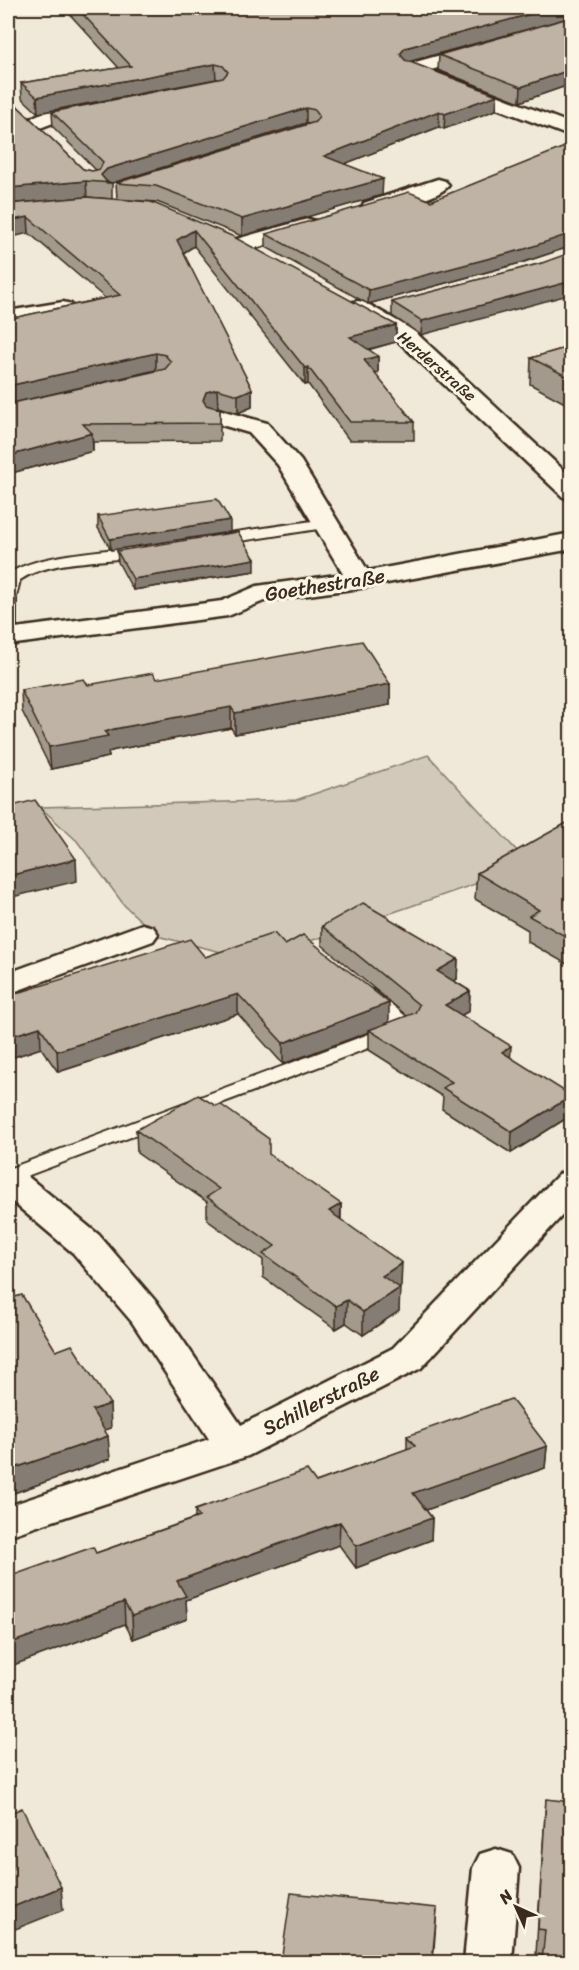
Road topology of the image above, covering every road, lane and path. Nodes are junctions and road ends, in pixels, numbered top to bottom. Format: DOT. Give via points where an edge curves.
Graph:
graph roads {
  1 [pos="503,43"];
  2 [pos="115,106"];
  3 [pos="572,131"];
  4 [pos="51,140"];
  5 [pos="438,185"];
  6 [pos="354,213"];
  7 [pos="332,219"];
  8 [pos="219,237"];
  9 [pos="241,245"];
  10 [pos="272,262"];
  11 [pos="335,296"];
  12 [pos="400,304"];
  13 [pos="63,309"];
  14 [pos="367,313"];
  15 [pos="8,318"];
  16 [pos="217,416"];
  17 [pos="572,492"];
  18 [pos="326,524"];
  19 [pos="572,541"];
  20 [pos="196,543"];
  21 [pos="161,548"];
  22 [pos="360,580"];
  23 [pos="8,637"];
  24 [pos="142,934"];
  25 [pos="8,984"];
  26 [pos="356,985"];
  27 [pos="8,1178"];
  28 [pos="572,1182"];
  29 [pos="234,1446"];
  30 [pos="8,1521"];
  31 [pos="496,1868"];
  32 [pos="488,1962"];
  1 -- 3 [label="street" via="412,69"];
  2 -- 4 [label="street" via="28,118"];
  5 -- 6 [label="street"];
  7 -- 9 [label="street"];
  8 -- 9 [label="street"];
  9 -- 10 [label="street"];
  11 -- 14 [label="street, Herderstraße"];
  12 -- 14 [label="street"];
  13 -- 15 [label="street"];
  14 -- 17 [label="street, Herderstraße" via="405,335"];
  16 -- 18 [label="street" via="258,428 288,461"];
  18 -- 20 [label="lane"];
  18 -- 22 [label="street"];
  19 -- 22 [label="street, Goethestraße"];
  21 -- 23 [label="lane" via="24,570 9,585"];
  22 -- 23 [label="street, Goethestraße" via="257,594 228,608"];
  24 -- 25 [label="street"];
  26 -- 27 [label="lane" via="407,1027"];
  27 -- 29 [label="street" via="86,1244 145,1313"];
  28 -- 29 [label="street, Schillerstraße" via="407,1358"];
  29 -- 30 [label="street, Schillerstraße"];
  31 -- 32 [label="street"];
}
